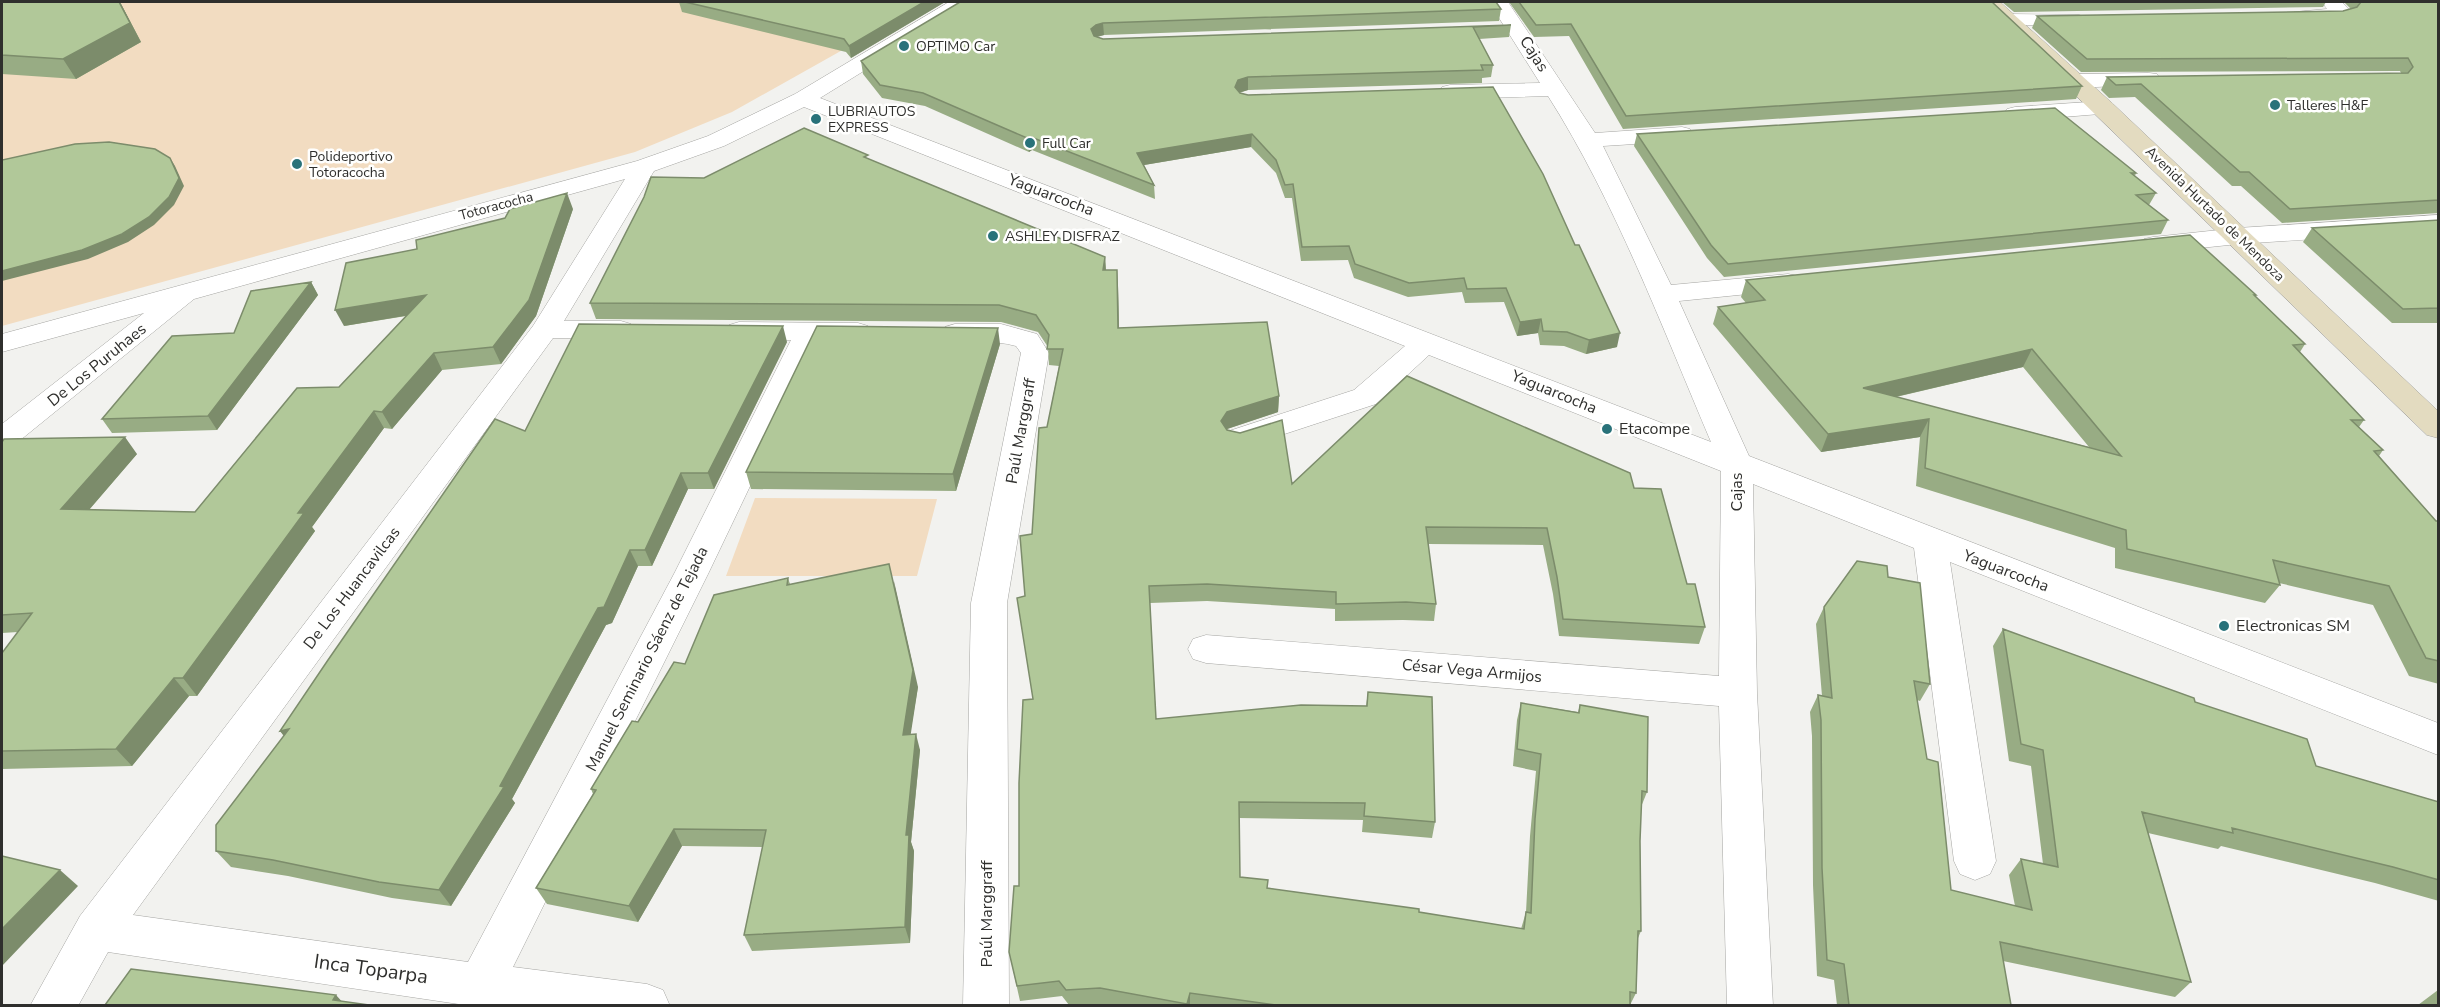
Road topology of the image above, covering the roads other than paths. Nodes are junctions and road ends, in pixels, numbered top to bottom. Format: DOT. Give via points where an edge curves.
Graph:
graph roads {
  1 [pos="962,2"];
  2 [pos="1989,2"];
  3 [pos="2331,2"];
  4 [pos="2278,16"];
  5 [pos="1505,20"];
  6 [pos="2008,20"];
  7 [pos="2093,21"];
  8 [pos="2169,79"];
  9 [pos="2076,81"];
  10 [pos="1557,89"];
  11 [pos="1424,92"];
  12 [pos="803,99"];
  13 [pos="2104,108"];
  14 [pos="1999,114"];
  15 [pos="1705,133"];
  16 [pos="1588,140"];
  17 [pos="645,166"];
  18 [pos="2439,223"];
  19 [pos="2238,236"];
  20 [pos="2132,247"];
  21 [pos="1815,279"];
  22 [pos="192,289"];
  23 [pos="1662,294"];
  24 [pos="545,329"];
  25 [pos="649,330"];
  26 [pos="706,330"];
  27 [pos="810,331"];
  28 [pos="893,332"];
  29 [pos="929,333"];
  30 [pos="2,342"];
  31 [pos="1426,342"];
  32 [pos="2439,428"];
  33 [pos="1239,438"];
  34 [pos="2,439"];
  35 [pos="1737,465"];
  36 [pos="1930,542"];
  37 [pos="1206,649"];
  38 [pos="1738,693"];
  39 [pos="2439,739"];
  40 [pos="1975,861"];
  41 [pos="96,930"];
  42 [pos="480,985"];
  43 [pos="54,1005"];
  44 [pos="647,1005"];
  45 [pos="986,1005"];
  46 [pos="1750,1005"];
  1 -- 12 [label="street, Totoracocha"];
  2 -- 6 [label="main road, Avenida Hurtado de Mendoza"];
  3 -- 4 [label="street" via="2343,13"];
  5 -- 10 [label="street, Cajas"];
  6 -- 7 [label="street"];
  6 -- 9 [label="main road, Avenida Hurtado de Mendoza"];
  8 -- 9 [label="street"];
  9 -- 13 [label="main road, Avenida Hurtado de Mendoza"];
  10 -- 11 [label="street"];
  10 -- 16 [label="street, Cajas"];
  12 -- 17 [label="street, Totoracocha" via="716,141"];
  12 -- 31 [label="street, Yaguarcocha"];
  13 -- 14 [label="street"];
  13 -- 19 [label="main road, Avenida Hurtado de Mendoza"];
  15 -- 16 [label="street"];
  16 -- 23 [label="street, Cajas"];
  17 -- 22 [label="street, Totoracocha"];
  17 -- 24 [label="street, De Los Huancavilcas"];
  18 -- 19 [label="street"];
  19 -- 20 [label="street"];
  19 -- 32 [label="main road, Avenida Hurtado de Mendoza"];
  21 -- 23 [label="street"];
  22 -- 30 [label="street, Totoracocha"];
  22 -- 34 [label="street, De Los Puruhaes"];
  23 -- 35 [label="street, Cajas"];
  24 -- 25 [label="street"];
  24 -- 41 [label="street, De Los Huancavilcas"];
  26 -- 27 [label="street"];
  27 -- 28 [label="street"];
  27 -- 42 [label="street, Manuel Seminario Sáenz de Tejada" via="692,572"];
  29 -- 45 [label="street, Paúl Marggraff" via="1000,333 1027,340 1035,353 989,603"];
  31 -- 33 [label="street" via="1365,397"];
  31 -- 35 [label="street, Yaguarcocha"];
  35 -- 36 [label="street, Yaguarcocha"];
  35 -- 38 [label="street, Cajas"];
  36 -- 39 [label="street, Yaguarcocha"];
  36 -- 40 [label="street"];
  37 -- 38 [label="street, César Vega Armijos"];
  38 -- 46 [label="street, Cajas"];
  41 -- 42 [label="street, Inca Toparpa"];
  41 -- 43 [label="street, De Los Huancavilcas"];
  42 -- 44 [label="street, Inca Toparpa"];
}
